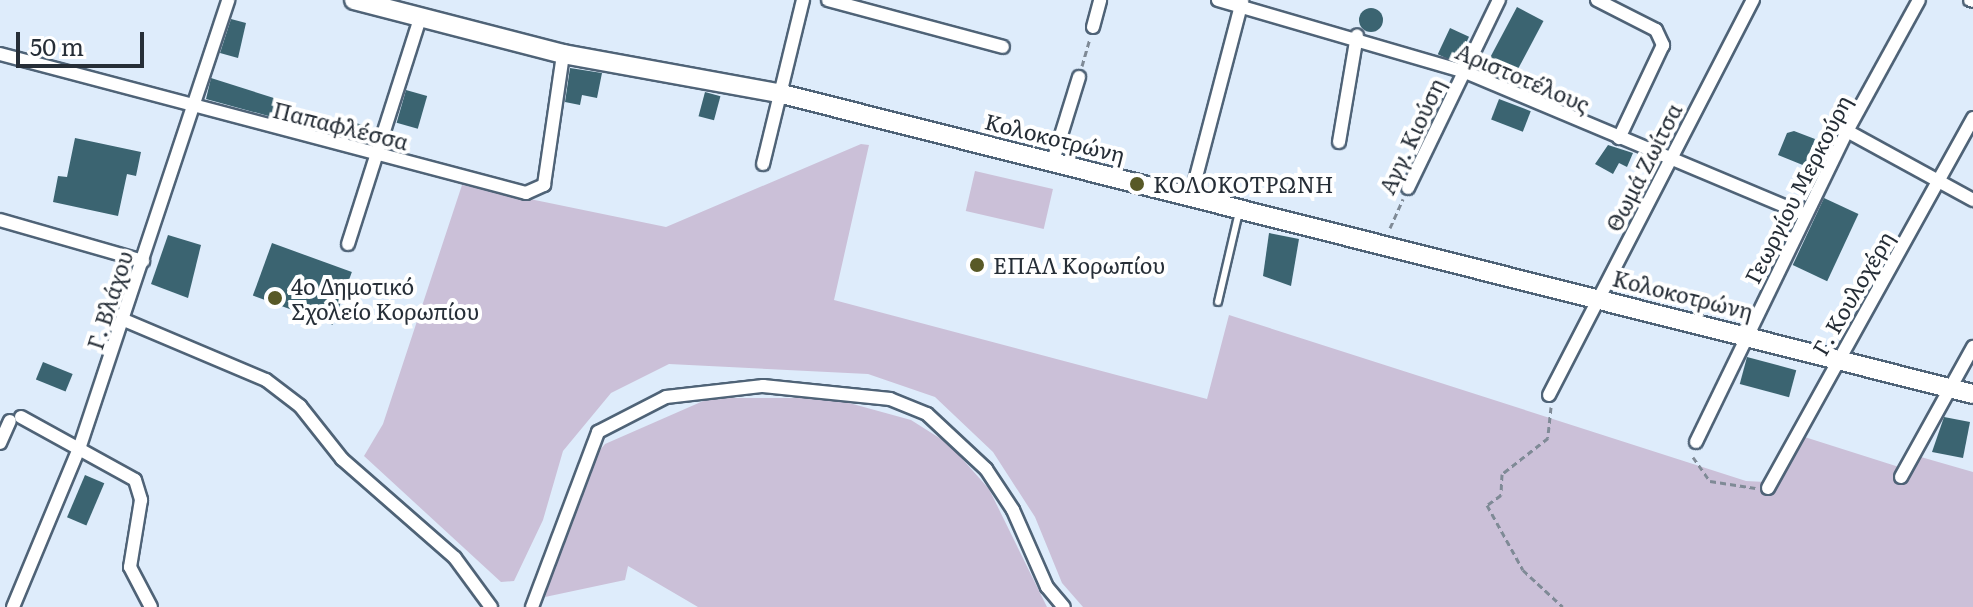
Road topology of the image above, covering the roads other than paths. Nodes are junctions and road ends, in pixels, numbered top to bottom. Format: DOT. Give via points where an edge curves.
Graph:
graph roads {
  1 [pos="228,0"];
  2 [pos="354,0"];
  3 [pos="803,0"];
  4 [pos="828,0"];
  5 [pos="1100,0"];
  6 [pos="1218,0"];
  7 [pos="1499,0"];
  8 [pos="1597,0"];
  9 [pos="1753,0"];
  10 [pos="1919,0"];
  11 [pos="1241,3"];
  12 [pos="1617,5"];
  13 [pos="420,18"];
  14 [pos="1093,27"];
  15 [pos="1357,36"];
  16 [pos="1003,47"];
  17 [pos="0,54"];
  18 [pos="563,54"];
  19 [pos="1463,71"];
  20 [pos="1079,77"];
  21 [pos="778,93"];
  22 [pos="192,109"];
  23 [pos="1973,118"];
  24 [pos="1847,131"];
  25 [pos="1619,138"];
  26 [pos="1339,142"];
  27 [pos="377,154"];
  28 [pos="1670,159"];
  29 [pos="1053,161"];
  30 [pos="763,164"];
  31 [pos="1939,181"];
  32 [pos="1408,188"];
  33 [pos="1191,196"];
  34 [pos="1973,200"];
  35 [pos="1240,209"];
  36 [pos="1805,215"];
  37 [pos="0,220"];
  38 [pos="348,244"];
  39 [pos="143,261"];
  40 [pos="1598,299"];
  41 [pos="1218,302"];
  42 [pos="124,320"];
  43 [pos="1748,335"];
  44 [pos="1973,347"];
  45 [pos="1838,356"];
  46 [pos="1951,386"];
  47 [pos="1973,394"];
  48 [pos="1549,395"];
  49 [pos="1696,442"];
  50 [pos="0,443"];
  51 [pos="80,446"];
  52 [pos="1901,477"];
  53 [pos="1768,488"];
  54 [pos="13,607"];
  55 [pos="151,607"];
  56 [pos="491,607"];
  57 [pos="532,607"];
  58 [pos="1064,607"];
  1 -- 22 [label="street, Γ. Βλάχου"];
  2 -- 13 [label="street, Κολοκοτρώνη"];
  3 -- 21 [label="street"];
  4 -- 16 [label="street"];
  5 -- 14 [label="street"];
  6 -- 11 [label="street, Αριστοτέλους"];
  7 -- 19 [label="street, Αγγ. Κιούση"];
  8 -- 12 [label="street"];
  9 -- 28 [label="street, Θωμά Ζωίτσα"];
  10 -- 24 [label="street, Γεωργίου Μερκούρη"];
  11 -- 15 [label="street, Αριστοτέλους"];
  11 -- 33 [label="street"];
  12 -- 25 [label="street" via="1656,30 1663,45"];
  13 -- 18 [label="street, Κολοκοτρώνη"];
  13 -- 27 [label="street"];
  15 -- 19 [label="street, Αριστοτέλους"];
  15 -- 26 [label="street"];
  17 -- 22 [label="street, Παπαφλέσσα"];
  18 -- 21 [label="street, Κολοκοτρώνη"];
  18 -- 27 [label="street, Παπαφλέσσα" via="544,185 537,192"];
  19 -- 25 [label="street, Αριστοτέλους"];
  19 -- 32 [label="street, Αγγ. Κιούση"];
  20 -- 29 [label="street"];
  21 -- 29 [label="street, Κολοκοτρώνη"];
  21 -- 30 [label="street"];
  22 -- 27 [label="street, Παπαφλέσσα"];
  22 -- 39 [label="street, Γ. Βλάχου"];
  23 -- 31 [label="street, Γ. Κουλοχέρη"];
  24 -- 31 [label="street"];
  24 -- 36 [label="street, Γεωργίου Μερκούρη"];
  25 -- 28 [label="street, Αριστοτέλους"];
  27 -- 38 [label="street"];
  28 -- 36 [label="street, Αριστοτέλους"];
  28 -- 40 [label="street, Θωμά Ζωίτσα"];
  29 -- 33 [label="street, Κολοκοτρώνη"];
  31 -- 34 [label="street"];
  31 -- 45 [label="street, Γ. Κουλοχέρη"];
  33 -- 35 [label="street, Κολοκοτρώνη"];
  35 -- 40 [label="street, Κολοκοτρώνη"];
  35 -- 41 [label="lane"];
  36 -- 43 [label="street, Γεωργίου Μερκούρη"];
  37 -- 39 [label="street"];
  39 -- 42 [label="street, Γ. Βλάχου"];
  40 -- 43 [label="street, Κολοκοτρώνη"];
  40 -- 48 [label="street, Θωμά Ζωίτσα"];
  42 -- 51 [label="street, Γ. Βλάχου"];
  42 -- 56 [label="street" via="266,380 300,406 342,459 455,558"];
  43 -- 45 [label="street, Κολοκοτρώνη"];
  43 -- 49 [label="street, Γεωργίου Μερκούρη"];
  44 -- 46 [label="street"];
  45 -- 46 [label="street, Κολοκοτρώνη"];
  45 -- 53 [label="street, Γ. Κουλοχέρη"];
  46 -- 47 [label="street, Κολοκοτρώνη"];
  46 -- 52 [label="street"];
  50 -- 51 [label="street" via="15,419"];
  51 -- 54 [label="street, Γ. Βλάχου"];
  51 -- 55 [label="street" via="135,480 141,500 130,567"];
  57 -- 58 [label="street" via="598,432 666,397 763,386 890,399 927,414 986,469 1013,510 1047,587"];
}
